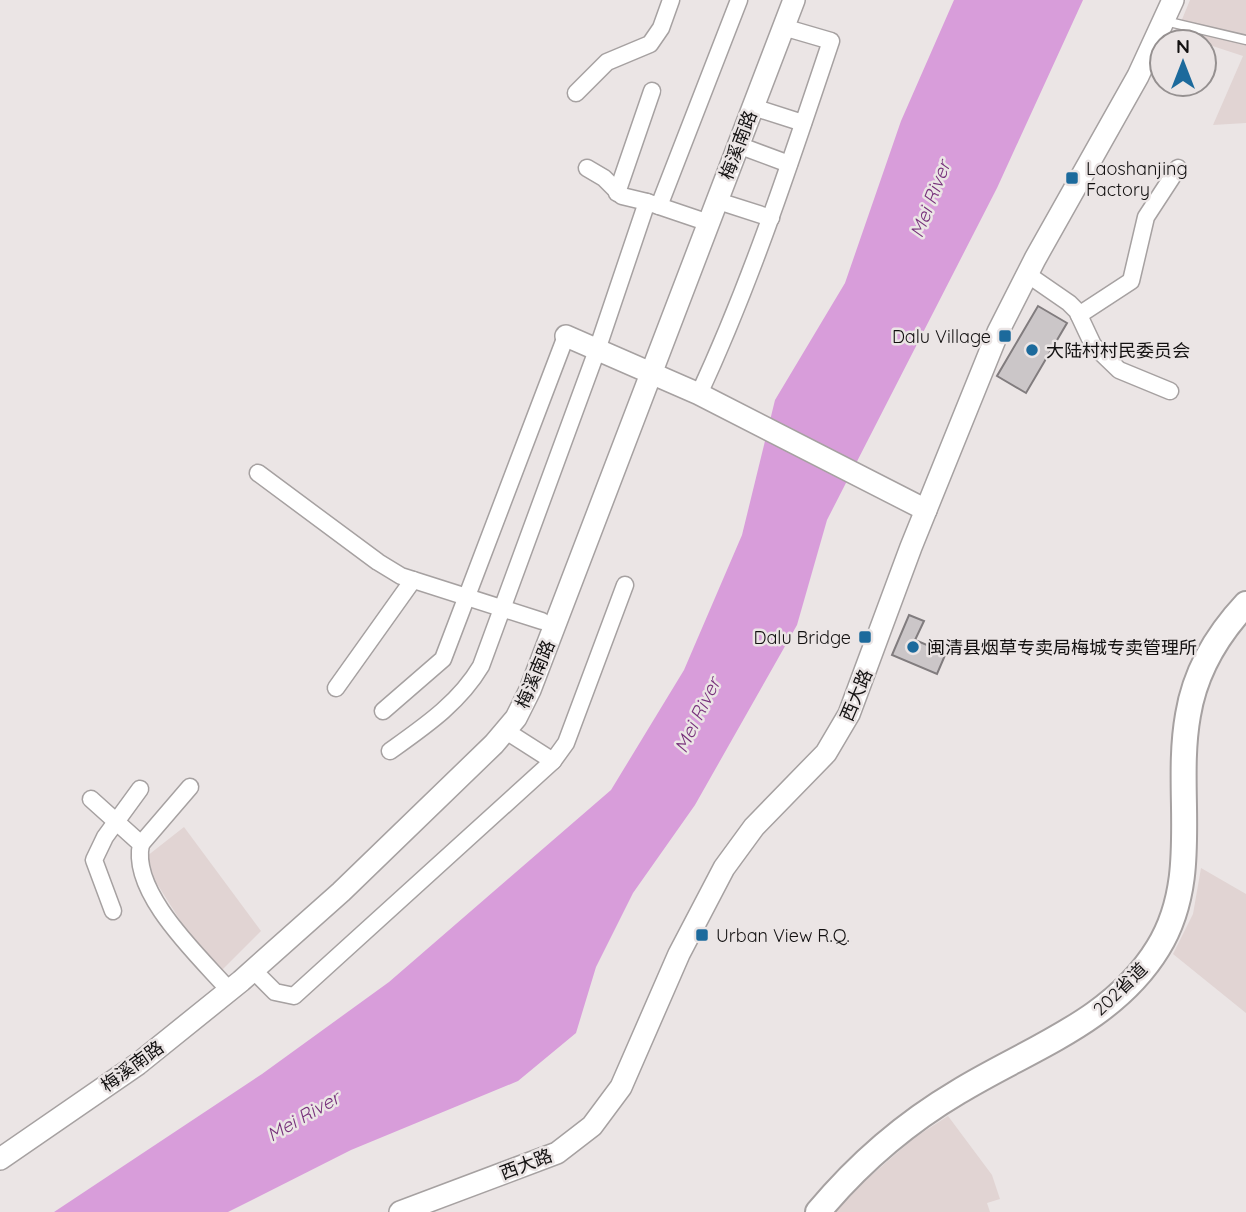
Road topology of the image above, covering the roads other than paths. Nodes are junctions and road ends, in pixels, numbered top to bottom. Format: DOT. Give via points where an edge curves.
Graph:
graph roads {
  1 [pos="671,0"];
  2 [pos="739,0"];
  3 [pos="780,0"];
  4 [pos="794,0"];
  5 [pos="1173,0"];
  6 [pos="1165,21"];
  7 [pos="783,27"];
  8 [pos="1246,40"];
  9 [pos="652,91"];
  10 [pos="576,93"];
  11 [pos="753,107"];
  12 [pos="803,123"];
  13 [pos="738,145"];
  14 [pos="789,164"];
  15 [pos="587,168"];
  16 [pos="1178,168"];
  17 [pos="617,193"];
  18 [pos="718,201"];
  19 [pos="653,204"];
  20 [pos="771,218"];
  21 [pos="703,221"];
  22 [pos="1027,274"];
  23 [pos="1079,315"];
  24 [pos="566,336"];
  25 [pos="597,349"];
  26 [pos="647,371"];
  27 [pos="690,390"];
  28 [pos="1170,391"];
  29 [pos="258,473"];
  30 [pos="926,510"];
  31 [pos="412,580"];
  32 [pos="625,585"];
  33 [pos="467,597"];
  34 [pos="1246,604"];
  35 [pos="504,608"];
  36 [pos="542,621"];
  37 [pos="336,688"];
  38 [pos="383,711"];
  39 [pos="506,731"];
  40 [pos="390,751"];
  41 [pos="553,761"];
  42 [pos="190,787"];
  43 [pos="140,789"];
  44 [pos="91,800"];
  45 [pos="116,822"];
  46 [pos="141,844"];
  47 [pos="113,911"];
  48 [pos="253,970"];
  49 [pos="227,987"];
  50 [pos="2,1157"];
  51 [pos="400,1212"];
  52 [pos="818,1212"];
  1 -- 10 [label="street" via="650,44 607,62"];
  2 -- 19 [label="street"];
  3 -- 21 [label="main road, 梅溪南路"];
  4 -- 7 [label="main road, 梅溪南路"];
  5 -- 6 [label="main road, 西大路"];
  6 -- 8 [label="lane"];
  6 -- 22 [label="main road, 西大路" via="1124,104"];
  7 -- 11 [label="main road, 梅溪南路"];
  7 -- 12 [label="street" via="831,41"];
  9 -- 17 [label="street"];
  11 -- 12 [label="street"];
  11 -- 13 [label="main road, 梅溪南路"];
  12 -- 14 [label="street"];
  13 -- 14 [label="street"];
  13 -- 18 [label="main road, 梅溪南路"];
  14 -- 20 [label="street"];
  15 -- 17 [label="street"];
  16 -- 23 [label="street" via="1146,217 1131,281"];
  17 -- 19 [label="street"];
  18 -- 20 [label="street"];
  18 -- 21 [label="main road, 梅溪南路"];
  19 -- 21 [label="street"];
  19 -- 25 [label="street"];
  20 -- 27 [label="street"];
  21 -- 26 [label="main road, 梅溪南路"];
  22 -- 23 [label="street" via="1058,293"];
  22 -- 30 [label="main road, 西大路" via="976,383"];
  23 -- 28 [label="street" via="1093,345 1119,370"];
  24 -- 25 [label="main road"];
  24 -- 33 [label="street"];
  25 -- 26 [label="main road"];
  25 -- 35 [label="street"];
  26 -- 27 [label="main road"];
  26 -- 36 [label="main road, 梅溪南路"];
  26 -- 39 [label="main road, 梅溪南路" via="530,690"];
  27 -- 30 [label="main road"];
  29 -- 31 [label="street" via="378,562"];
  30 -- 51 [label="main road, 西大路" via="845,721 826,753 763,817 724,869 679,954 621,1087 604,1112 557,1153"];
  31 -- 33 [label="street"];
  31 -- 37 [label="street"];
  32 -- 41 [label="street" via="566,743"];
  33 -- 35 [label="street"];
  33 -- 38 [label="street" via="443,659"];
  34 -- 52 [label="main road, 202省道" via="1214,644 1191,701 1185,742 1180,896 1166,935 1147,965 1088,1019 975,1081 912,1122 857,1169"];
  35 -- 36 [label="street"];
  35 -- 40 [label="street" via="467,689"];
  36 -- 49 [label="main road, 梅溪南路" via="507,706 480,741"];
  39 -- 41 [label="street"];
  39 -- 48 [label="main road, 梅溪南路" via="341,892"];
  41 -- 48 [label="street" via="294,996 268,987"];
  42 -- 46 [label="street"];
  43 -- 45 [label="street"];
  44 -- 45 [label="street"];
  45 -- 46 [label="street"];
  45 -- 47 [label="street" via="94,860"];
  46 -- 49 [label="street" via="141,869 161,909"];
  48 -- 49 [label="main road, 梅溪南路"];
  49 -- 50 [label="main road, 梅溪南路" via="138,1064"];
}
